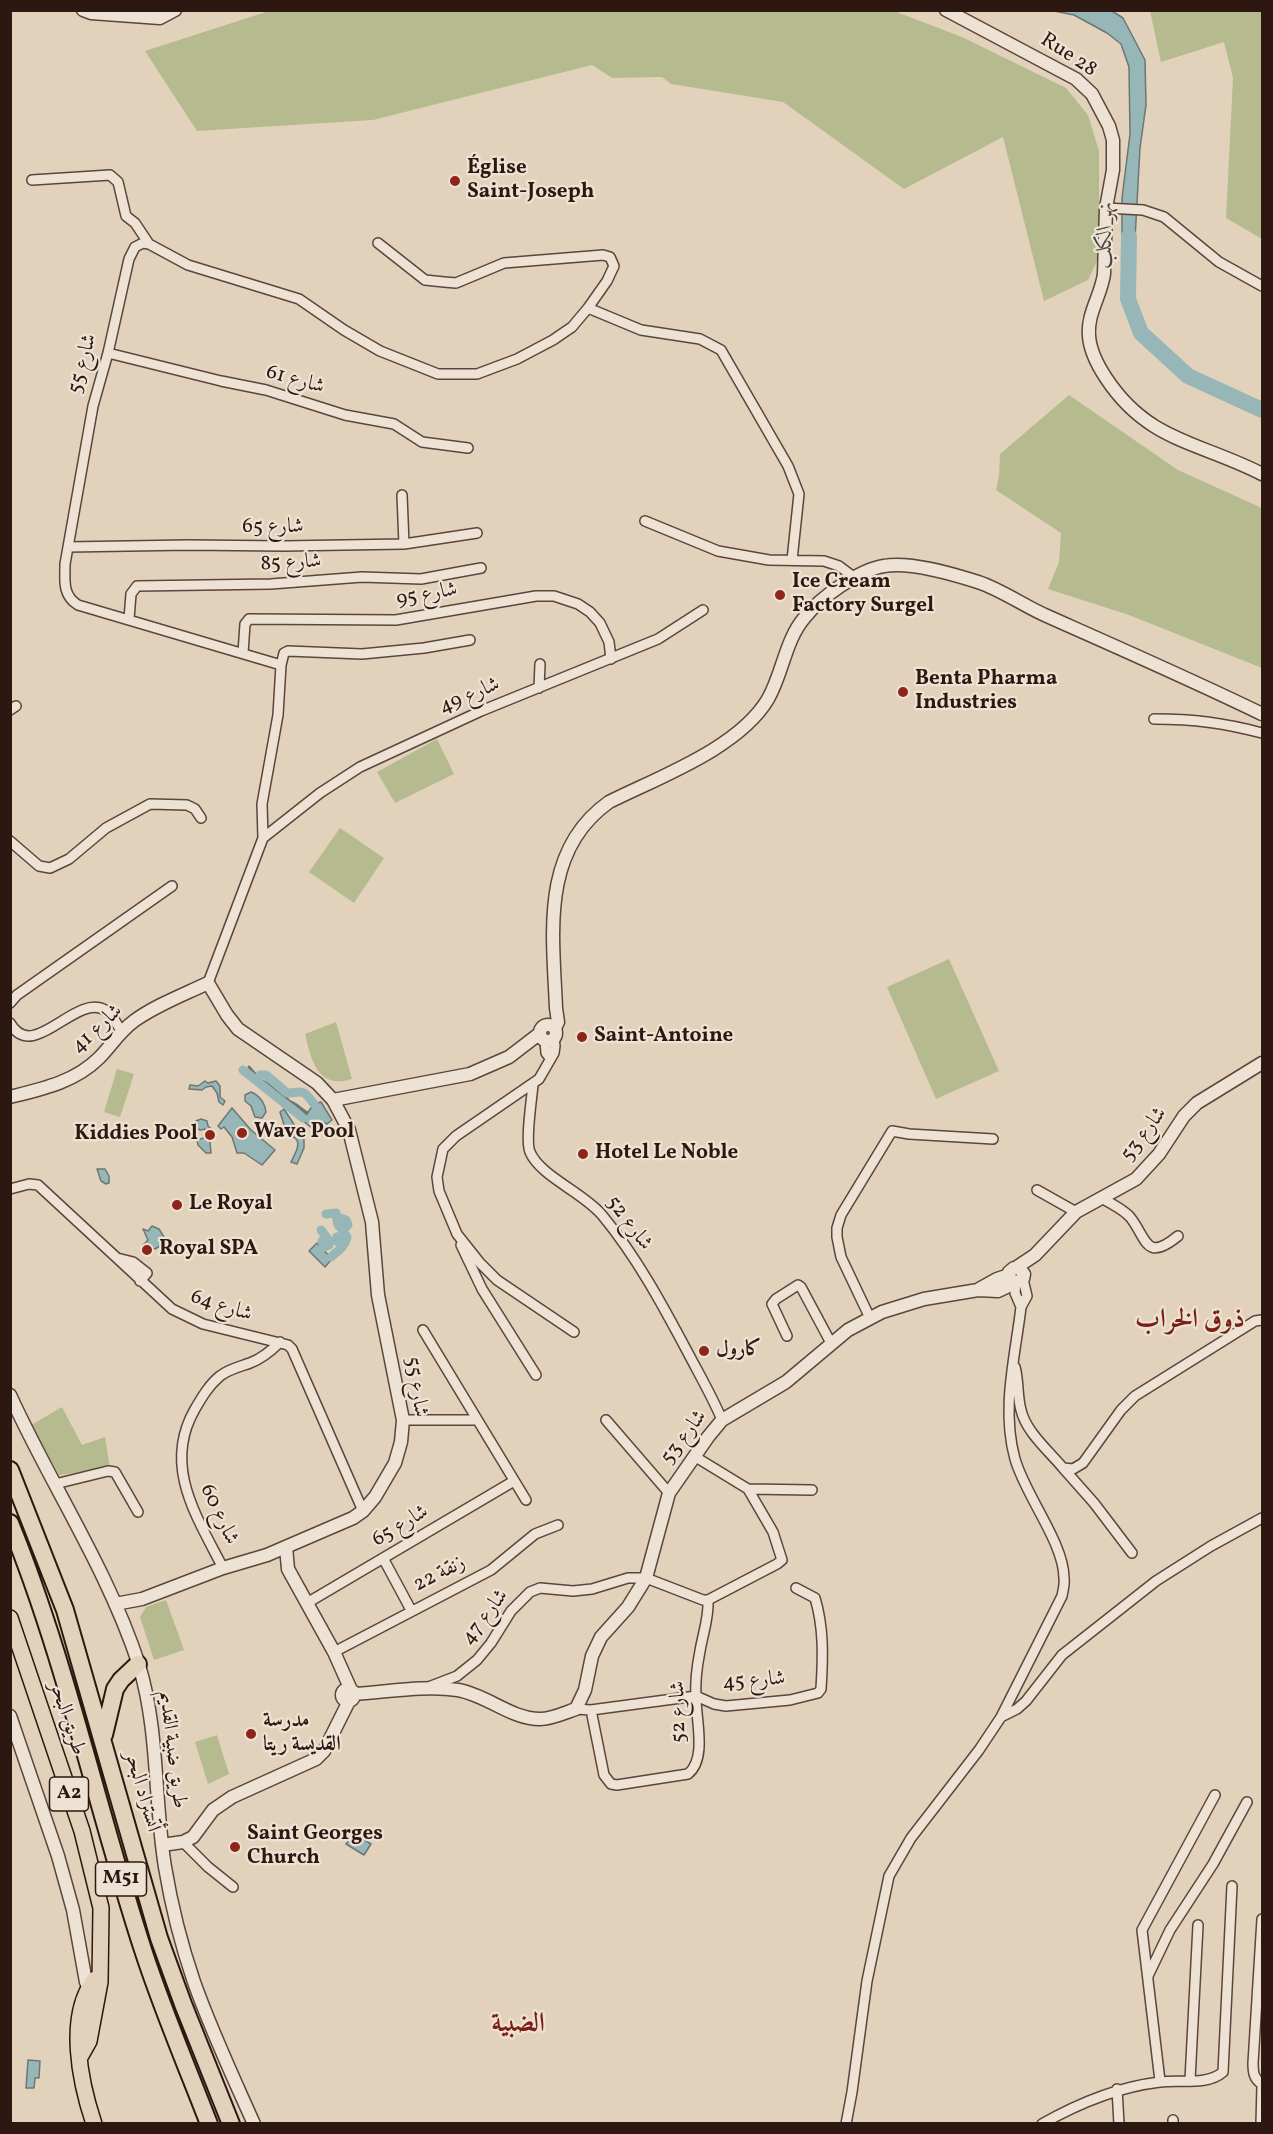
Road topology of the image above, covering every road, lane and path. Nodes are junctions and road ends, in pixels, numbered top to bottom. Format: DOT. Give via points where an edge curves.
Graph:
graph roads {
  1 [pos="83,10"];
  2 [pos="175,10"];
  3 [pos="946,10"];
  4 [pos="32,180"];
  5 [pos="1106,208"];
  6 [pos="378,243"];
  7 [pos="149,244"];
  8 [pos="1263,286"];
  9 [pos="588,308"];
  10 [pos="108,353"];
  11 [pos="468,448"];
  12 [pos="1263,474"];
  13 [pos="402,495"];
  14 [pos="645,521"];
  15 [pos="477,533"];
  16 [pos="404,544"];
  17 [pos="68,547"];
  18 [pos="792,560"];
  19 [pos="481,568"];
  20 [pos="855,578"];
  21 [pos="703,610"];
  22 [pos="129,619"];
  23 [pos="470,640"];
  24 [pos="243,653"];
  25 [pos="611,658"];
  26 [pos="540,664"];
  27 [pos="281,665"];
  28 [pos="539,688"];
  29 [pos="1263,714"];
  30 [pos="1154,719"];
  31 [pos="1263,733"];
  32 [pos="201,818"];
  33 [pos="263,838"];
  34 [pos="10,841"];
  35 [pos="172,886"];
  36 [pos="208,983"];
  37 [pos="10,1004"];
  38 [pos="10,1023"];
  39 [pos="121,1032"];
  40 [pos="548,1035"];
  41 [pos="1263,1063"];
  42 [pos="533,1084"];
  43 [pos="10,1097"];
  44 [pos="333,1100"];
  45 [pos="993,1139"];
  46 [pos="10,1189"];
  47 [pos="1037,1190"];
  48 [pos="1102,1198"];
  49 [pos="1076,1212"];
  50 [pos="456,1234"];
  51 [pos="1179,1236"];
  52 [pos="1017,1280"];
  53 [pos="978,1290"];
  54 [pos="1021,1307"];
  55 [pos="870,1318"];
  56 [pos="1263,1320"];
  57 [pos="423,1330"];
  58 [pos="574,1332"];
  59 [pos="787,1336"];
  60 [pos="280,1342"];
  61 [pos="831,1343"];
  62 [pos="1014,1361"];
  63 [pos="536,1375"];
  64 [pos="10,1395"];
  65 [pos="727,1417"];
  66 [pos="403,1420"];
  67 [pos="476,1420"];
  68 [pos="606,1420"];
  69 [pos="694,1456"];
  70 [pos="1063,1468"];
  71 [pos="10,1470"];
  72 [pos="514,1481"];
  73 [pos="55,1484"];
  74 [pos="748,1489"];
  75 [pos="812,1490"];
  76 [pos="669,1493"];
  77 [pos="526,1500"];
  78 [pos="363,1511"];
  79 [pos="138,1512"];
  80 [pos="1263,1518"];
  81 [pos="10,1523"];
  82 [pos="558,1525"];
  83 [pos="286,1547"];
  84 [pos="1132,1553"];
  85 [pos="267,1555"];
  86 [pos="384,1558"];
  87 [pos="223,1568"];
  88 [pos="288,1569"];
  89 [pos="646,1578"];
  90 [pos="796,1588"];
  91 [pos="142,1599"];
  92 [pos="708,1600"];
  93 [pos="307,1603"];
  94 [pos="115,1604"];
  95 [pos="411,1610"];
  96 [pos="10,1618"];
  97 [pos="122,1619"];
  98 [pos="337,1657"];
  99 [pos="138,1665"];
  100 [pos="429,1687"];
  101 [pos="348,1695"];
  102 [pos="696,1696"];
  103 [pos="576,1709"];
  104 [pos="591,1710"];
  105 [pos="10,1716"];
  106 [pos="1002,1717"];
  107 [pos="103,1739"];
  108 [pos="1215,1795"];
  109 [pos="1247,1802"];
  110 [pos="183,1842"];
  111 [pos="162,1845"];
  112 [pos="1232,1886"];
  113 [pos="233,1887"];
  114 [pos="1263,1919"];
  115 [pos="1198,1925"];
  116 [pos="1148,1976"];
  117 [pos="93,1990"];
  118 [pos="1190,2080"];
  119 [pos="1160,2081"];
  120 [pos="1263,2084"];
  121 [pos="1117,2089"];
  122 [pos="94,2124"];
  123 [pos="209,2124"];
  124 [pos="231,2124"];
  125 [pos="254,2124"];
  126 [pos="846,2124"];
  127 [pos="1042,2124"];
  128 [pos="1119,2124"];
  129 [pos="1261,2124"];
  1 -- 2 [label="street" via="160,18"];
  3 -- 5 [label="street, Rue 28" via="1076,79 1092,94 1113,140 1113,170"];
  4 -- 7 [label="street" via="110,175 118,182 126,216"];
  5 -- 8 [label="street" via="1143,210 1164,218 1219,262"];
  5 -- 12 [label="street, Rue 28" via="1103,282 1089,321 1089,338 1102,372 1126,405 1160,431"];
  6 -- 9 [label="street" via="425,280 456,283 504,263 606,255 614,269"];
  7 -- 9 [label="street" via="188,265 299,299 380,351 438,374 477,374 517,358 572,327"];
  7 -- 10 [label="street, شارع 55" via="137,246 129,259"];
  9 -- 18 [label="street" via="640,330 700,339 721,350 788,466 799,494"];
  10 -- 11 [label="street, شارع 61" via="266,390 345,415 394,424 422,442"];
  10 -- 17 [label="street, شارع 55" via="93,406"];
  13 -- 16 [label="street"];
  14 -- 18 [label="street" via="718,551"];
  15 -- 16 [label="street, شارع 65"];
  16 -- 17 [label="street, شارع 65"];
  17 -- 22 [label="street, شارع 55" via="65,588 69,598 78,605"];
  18 -- 20 [label="street" via="831,563"];
  19 -- 22 [label="street, شارع 85" via="421,579 362,577 271,584 139,586 131,594"];
  20 -- 29 [label="street" via="896,565 979,582"];
  20 -- 40 [label="street" via="817,603 803,619 790,641 773,690 748,724 716,749 609,802 585,823 565,858 553,903 558,1022"];
  21 -- 25 [label="street, شارع 49" via="658,639"];
  22 -- 24 [label="street, شارع 55"];
  23 -- 27 [label="street" via="362,654 288,651"];
  24 -- 25 [label="street, شارع 95" via="249,618 396,620 536,596 562,599 590,612 606,636"];
  24 -- 27 [label="street, شارع 55"];
  25 -- 28 [label="street, شارع 49"];
  26 -- 28 [label="street"];
  27 -- 33 [label="street" via="278,715 262,804"];
  28 -- 33 [label="street, شارع 49" via="360,767 320,792"];
  30 -- 31 [label="street" via="1194,719"];
  32 -- 34 [label="street" via="188,805 150,804 106,828 69,859 46,868"];
  33 -- 36 [label="street"];
  35 -- 37 [label="street" via="17,995"];
  36 -- 39 [label="street, شارع 41" via="146,1013"];
  36 -- 44 [label="street, شارع 55" via="238,1029 317,1083"];
  38 -- 39 [label="street" via="18,1032 34,1035 95,1006 111,1014"];
  39 -- 43 [label="street, شارع 41" via="102,1056 75,1076"];
  40 -- 42 [label="street" via="545,1047 550,1058"];
  40 -- 44 [label="street" via="537,1046 520,1049 470,1074"];
  41 -- 48 [label="street, شارع 53" via="1197,1103 1146,1170 1130,1184"];
  42 -- 50 [label="street" via="443,1149 438,1191"];
  42 -- 65 [label="street, شارع 52" via="528,1146 534,1160 602,1215 657,1295"];
  44 -- 66 [label="street, شارع 55" via="349,1130 370,1214 378,1295"];
  45 -- 55 [label="street" via="892,1131 837,1228 841,1257"];
  46 -- 60 [label="street, شارع 64" via="38,1185 161,1300 184,1316"];
  47 -- 49 [label="street"];
  48 -- 49 [label="street, شارع 53"];
  48 -- 51 [label="street" via="1128,1215 1144,1242 1152,1247 1162,1247"];
  49 -- 52 [label="street, شارع 53"];
  50 -- 58 [label="street" via="491,1275"];
  50 -- 63 [label="street" via="482,1289"];
  52 -- 53 [label="street, شارع 53" via="998,1279"];
  52 -- 53 [label="street, شارع 53" via="998,1291"];
  52 -- 54 [label="street"];
  52 -- 54 [label="street" via="1026,1296"];
  53 -- 55 [label="street, شارع 53" via="904,1304"];
  54 -- 62 [label="street"];
  55 -- 61 [label="street, شارع 53"];
  56 -- 70 [label="street" via="1255,1321 1135,1396 1083,1462 1073,1469"];
  57 -- 67 [label="street"];
  59 -- 61 [label="street" via="772,1304 798,1285"];
  60 -- 78 [label="street" via="292,1349"];
  60 -- 87 [label="street, شارع 60" via="252,1362 228,1371 209,1387 189,1420 183,1443 184,1487"];
  61 -- 65 [label="street, شارع 53" via="786,1382"];
  62 -- 70 [label="street" via="1025,1421"];
  62 -- 106 [label="street" via="1008,1418 1015,1460 1054,1542 1065,1578 1059,1606"];
  64 -- 73 [label="street, طريق ضبية القديم"];
  65 -- 69 [label="street, شارع 53"];
  66 -- 67 [label="street"];
  66 -- 78 [label="street, شارع 55" via="395,1463"];
  67 -- 72 [label="street"];
  68 -- 76 [label="street"];
  69 -- 74 [label="street"];
  69 -- 76 [label="street, شارع 53"];
  70 -- 84 [label="street"];
  71 -- 107 [label="highway, أتستراد البحر / M51" via="57,1588"];
  72 -- 77 [label="street"];
  72 -- 86 [label="street, شارع 65"];
  73 -- 79 [label="street" via="115,1472"];
  73 -- 94 [label="street, طريق ضبية القديم"];
  74 -- 75 [label="street"];
  74 -- 92 [label="street" via="773,1532 782,1560"];
  76 -- 89 [label="street, شارع 53"];
  78 -- 83 [label="street, شارع 55"];
  80 -- 106 [label="street" via="1156,1581 1062,1655 1021,1705"];
  81 -- 123 [label="highway, أتستراد البحر / M51" via="74,1708 144,1955"];
  82 -- 95 [label="street, زنقة 22" via="535,1534 491,1569"];
  83 -- 85 [label="street, شارع 55"];
  83 -- 88 [label="street"];
  85 -- 87 [label="street, شارع 55"];
  85 -- 88 [label="street"];
  86 -- 93 [label="street, شارع 65"];
  86 -- 95 [label="street"];
  87 -- 91 [label="street, شارع 55"];
  88 -- 93 [label="street"];
  89 -- 92 [label="street"];
  89 -- 100 [label="street, شارع 47" via="628,1578 592,1590 540,1588 530,1592 505,1618 477,1660 457,1676"];
  89 -- 103 [label="street, شارع 53" via="628,1607 601,1636"];
  90 -- 102 [label="street, شارع 45" via="814,1598 818,1609 823,1656 818,1693 790,1700 726,1706"];
  91 -- 94 [label="street, شارع 55"];
  91 -- 97 [label="street, شارع 55"];
  92 -- 102 [label="street, شارع 52"];
  93 -- 98 [label="street"];
  94 -- 97 [label="street, طريق ضبية القديم"];
  95 -- 98 [label="street, زنقة 22"];
  96 -- 117 [label="highway, طريق البحر / A2" via="96,1881 102,1908 99,1974"];
  97 -- 99 [label="street, طريق ضبية القديم"];
  98 -- 101 [label="street"];
  99 -- 107 [label="highway" via="115,1689"];
  99 -- 111 [label="street, طريق ضبية القديم" via="149,1706"];
  100 -- 101 [label="street"];
  100 -- 103 [label="street" via="472,1694 532,1718 552,1717"];
  101 -- 110 [label="street" via="342,1717 316,1759 232,1797 213,1810 193,1837"];
  102 -- 104 [label="street, شارع 45"];
  102 -- 104 [label="street, شارع 52" via="699,1755 693,1770 617,1785 611,1784 604,1774"];
  103 -- 104 [label="street, شارع 45"];
  105 -- 117 [label="street" via="58,1856 84,1972"];
  106 -- 126 [label="street" via="911,1838 889,1876 867,1981"];
  107 -- 124 [label="highway, أتستراد البحر / M51" via="159,1938"];
  108 -- 116 [label="street" via="1142,1930"];
  109 -- 116 [label="street" via="1170,1930"];
  110 -- 111 [label="street"];
  110 -- 113 [label="street"];
  111 -- 125 [label="street, طريق ضبية القديم" via="193,1981"];
  112 -- 118 [label="street" via="1224,2069 1211,2079"];
  114 -- 120 [label="street" via="1253,2074"];
  115 -- 118 [label="street"];
  116 -- 119 [label="street"];
  117 -- 122 [label="highway, A2" via="80,2057"];
  118 -- 119 [label="street"];
  119 -- 121 [label="street"];
  120 -- 129 [label="street"];
  121 -- 127 [label="street"];
  121 -- 128 [label="street"];
}
